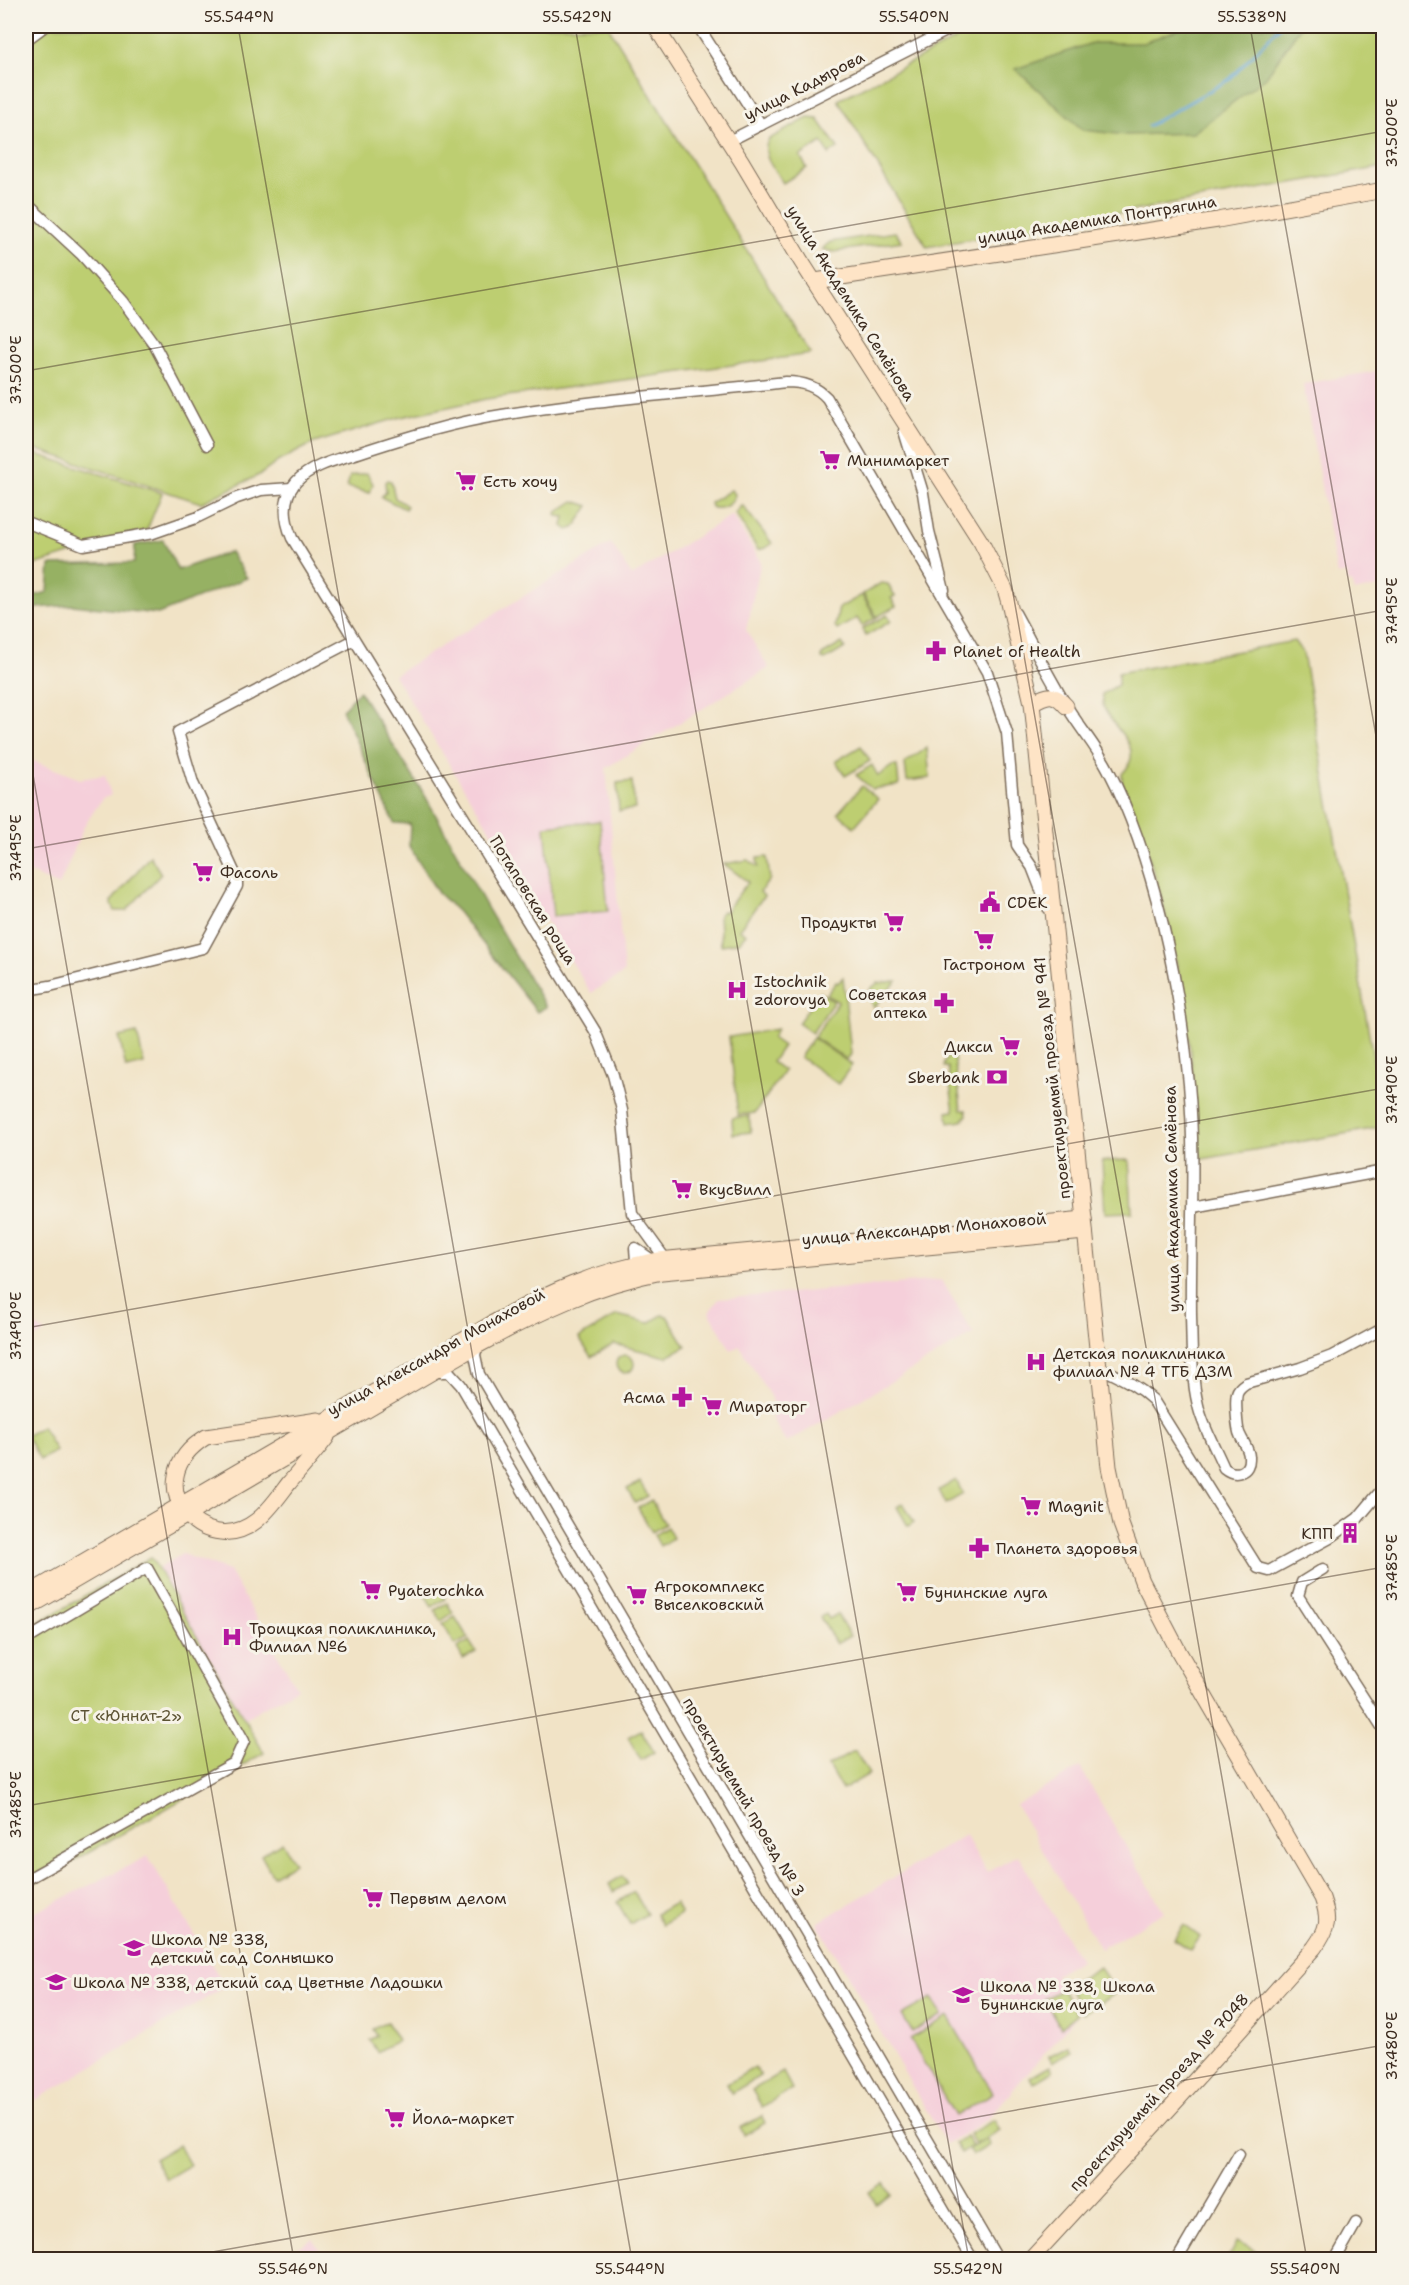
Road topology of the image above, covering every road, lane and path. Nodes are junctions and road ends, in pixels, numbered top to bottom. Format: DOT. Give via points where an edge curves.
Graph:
graph roads {
  1 [pos="45,26"];
  2 [pos="655,26"];
  3 [pos="698,26"];
  4 [pos="956,26"];
  5 [pos="26,40"];
  6 [pos="761,125"];
  7 [pos="729,141"];
  8 [pos="1383,190"];
  9 [pos="26,203"];
  10 [pos="814,281"];
  11 [pos="888,395"];
  12 [pos="207,445"];
  13 [pos="292,488"];
  14 [pos="26,522"];
  15 [pos="929,531"];
  16 [pos="910,539"];
  17 [pos="947,603"];
  18 [pos="1009,603"];
  19 [pos="354,640"];
  20 [pos="1032,703"];
  21 [pos="1066,706"];
  22 [pos="1056,934"];
  23 [pos="26,990"];
  24 [pos="1383,1171"];
  25 [pos="1193,1207"];
  26 [pos="1085,1226"];
  27 [pos="637,1270"];
  28 [pos="1383,1328"];
  29 [pos="477,1346"];
  30 [pos="1099,1367"];
  31 [pos="432,1372"];
  32 [pos="330,1425"];
  33 [pos="1383,1487"];
  34 [pos="183,1510"];
  35 [pos="1323,1569"];
  36 [pos="26,1594"];
  37 [pos="26,1609"];
  38 [pos="26,1640"];
  39 [pos="1383,1730"];
  40 [pos="26,1880"];
  41 [pos="1239,2154"];
  42 [pos="1356,2223"];
  43 [pos="973,2259"];
  44 [pos="998,2259"];
  45 [pos="1030,2259"];
  46 [pos="1177,2259"];
  47 [pos="1335,2259"];
  1 -- 5 [label="street"];
  2 -- 7 [label="main road, улица Академика Семёнова"];
  3 -- 6 [label="street"];
  4 -- 6 [label="street, улица Кадырова"];
  6 -- 7 [label="street, улица Кадырова"];
  7 -- 10 [label="main road, улица Академика Семёнова"];
  8 -- 10 [label="main road, улица Академика Понтрягина" via="1218,220"];
  9 -- 12 [label="street" via="81,254 123,301 154,344"];
  10 -- 11 [label="main road, улица Академика Семёнова"];
  11 -- 15 [label="street" via="909,441"];
  11 -- 18 [label="main road, улица Академика Семёнова" via="981,542"];
  13 -- 14 [label="street" via="261,490 153,533 82,545"];
  13 -- 16 [label="street" via="303,476 329,463 501,415 793,382 813,386 827,398"];
  13 -- 19 [label="street, Потаповская роща" via="285,512 289,531"];
  15 -- 16 [label="street" via="925,541 916,544"];
  15 -- 17 [label="street"];
  16 -- 17 [label="street"];
  17 -- 22 [label="street" via="982,662 1003,716 1017,845 1038,879"];
  18 -- 20 [label="main road, улица Академика Семёнова"];
  18 -- 21 [label="street, улица Академика Семёнова"];
  19 -- 23 [label="street" via="178,732 193,783 237,878 237,886 203,948"];
  19 -- 27 [label="street, Потаповская роща" via="580,1006 606,1056 622,1110 632,1213 677,1276 635,1248"];
  20 -- 21 [label="main road" via="1053,696"];
  20 -- 22 [label="main road, улица Академика Семёнова"];
  21 -- 25 [label="street, улица Академика Семёнова" via="1096,747 1126,811 1147,867 1170,954 1189,1084"];
  22 -- 26 [label="main road, проектируемый проезд № 941"];
  24 -- 25 [label="street"];
  25 -- 28 [label="street, улица Академика Семёнова" via="1192,1348 1198,1407 1224,1468 1230,1473 1245,1469 1250,1458 1238,1433 1240,1387 1339,1353"];
  26 -- 27 [label="main road, улица Александры Монаховой" via="711,1267"];
  26 -- 30 [label="main road"];
  27 -- 29 [label="main road, улица Александры Монаховой" via="552,1306"];
  27 -- 32 [label="main road, улица Александры Монаховой" via="590,1277 533,1301"];
  29 -- 31 [label="main road, улица Александры Монаховой"];
  29 -- 44 [label="street, проектируемый проезд № 3" via="479,1374"];
  30 -- 33 [label="street" via="1126,1379 1153,1400 1258,1568 1269,1570 1330,1538 1358,1518"];
  30 -- 45 [label="main road, проектируемый проезд № 7048" via="1109,1467 1131,1555 1179,1652 1322,1898 1326,1926 1314,1948"];
  31 -- 32 [label="main road, улица Александры Монаховой"];
  31 -- 43 [label="street" via="448,1372 461,1385"];
  32 -- 34 [label="main road, улица Александры Монаховой"];
  32 -- 34 [label="main road" via="256,1522 222,1532 208,1529"];
  32 -- 34 [label="main road" via="206,1437 192,1446 177,1468 176,1493"];
  34 -- 36 [label="main road, улица Александры Монаховой"];
  34 -- 37 [label="main road, улица Александры Монаховой"];
  35 -- 39 [label="street" via="1302,1582 1298,1596"];
  38 -- 40 [label="street" via="147,1568 244,1741 234,1763"];
  41 -- 46 [label="street"];
  42 -- 47 [label="street"];
}
